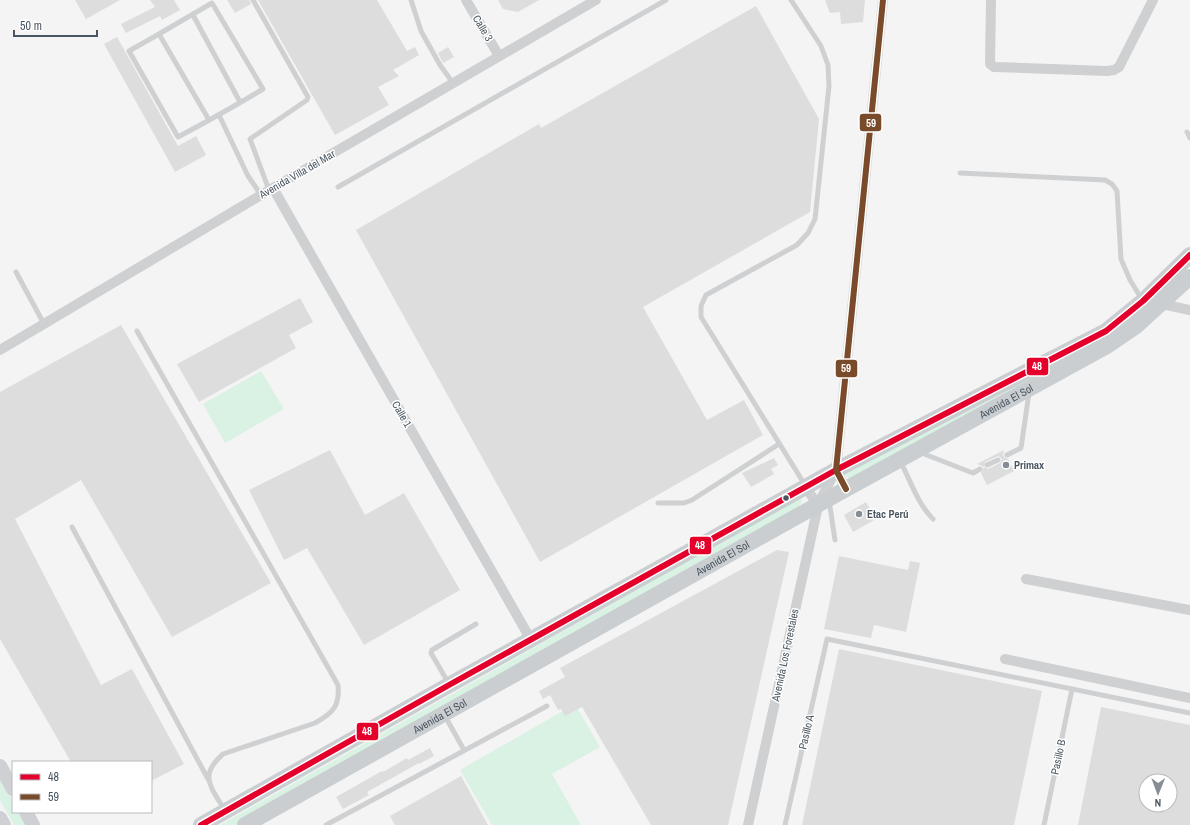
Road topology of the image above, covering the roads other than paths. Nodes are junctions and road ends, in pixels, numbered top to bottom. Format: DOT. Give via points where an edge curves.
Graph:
graph roads {
  1 [pos="253,0"];
  2 [pos="411,0"];
  3 [pos="466,0"];
  4 [pos="596,0"];
  5 [pos="666,0"];
  6 [pos="791,0"];
  7 [pos="883,0"];
  8 [pos="991,0"];
  9 [pos="1153,0"];
  10 [pos="193,15"];
  11 [pos="159,34"];
  12 [pos="499,56"];
  13 [pos="453,83"];
  14 [pos="240,102"];
  15 [pos="219,115"];
  16 [pos="209,120"];
  17 [pos="1187,132"];
  18 [pos="1190,138"];
  19 [pos="960,173"];
  20 [pos="338,187"];
  21 [pos="268,191"];
  22 [pos="1190,255"];
  23 [pos="16,272"];
  24 [pos="1184,285"];
  25 [pos="1143,301"];
  26 [pos="1162,304"];
  27 [pos="1190,310"];
  28 [pos="44,324"];
  29 [pos="137,331"];
  30 [pos="0,350"];
  31 [pos="1029,390"];
  32 [pos="779,444"];
  33 [pos="917,451"];
  34 [pos="1007,455"];
  35 [pos="899,460"];
  36 [pos="998,460"];
  37 [pos="988,465"];
  38 [pos="980,469"];
  39 [pos="836,470"];
  40 [pos="806,487"];
  41 [pos="846,489"];
  42 [pos="658,503"];
  43 [pos="823,503"];
  44 [pos="933,519"];
  45 [pos="72,527"];
  46 [pos="835,540"];
  47 [pos="1026,579"];
  48 [pos="1190,610"];
  49 [pos="476,624"];
  50 [pos="530,640"];
  51 [pos="1005,659"];
  52 [pos="449,685"];
  53 [pos="1072,689"];
  54 [pos="1190,698"];
  55 [pos="547,706"];
  56 [pos="1190,713"];
  57 [pos="443,714"];
  58 [pos="464,750"];
  59 [pos="0,766"];
  60 [pos="209,780"];
  61 [pos="12,787"];
  62 [pos="225,812"];
  63 [pos="27,813"];
  64 [pos="0,818"];
  65 [pos="4,825"];
  66 [pos="33,825"];
  67 [pos="201,825"];
  68 [pos="245,825"];
  69 [pos="326,825"];
  70 [pos="748,825"];
  71 [pos="785,825"];
  72 [pos="1044,825"];
  1 -- 21 [label="lane" via="308,97 250,138"];
  2 -- 13 [label="lane" via="421,31"];
  3 -- 12 [label="street, Calle 3"];
  4 -- 12 [label="street, Avenida Villa del Mar"];
  5 -- 20 [label="lane"];
  6 -- 32 [label="lane" via="821,46 828,65 829,86 814,219 808,233 797,245 706,295 701,306 701,317"];
  7 -- 39 [label="street"];
  8 -- 9 [label="street" via="990,64 994,67 1107,71 1119,67"];
  10 -- 11 [label="lane"];
  10 -- 14 [label="lane"];
  10 -- 14 [label="lane" via="212,4 263,89"];
  11 -- 16 [label="lane"];
  11 -- 16 [label="lane" via="129,51 178,137"];
  12 -- 13 [label="street, Avenida Villa del Mar"];
  13 -- 21 [label="street, Avenida Villa del Mar"];
  14 -- 15 [label="lane"];
  15 -- 16 [label="lane"];
  15 -- 21 [label="lane" via="248,176"];
  17 -- 18 [label="lane"];
  19 -- 25 [label="lane" via="1105,180 1112,184 1117,191 1121,259"];
  21 -- 28 [label="street, Avenida Villa del Mar"];
  21 -- 50 [label="street, Calle 1"];
  22 -- 25 [label="main road, Avenida El Sol"];
  23 -- 28 [label="lane"];
  24 -- 26 [label="main road, Avenida El Sol"];
  25 -- 26 [label="street"];
  25 -- 39 [label="main road, Avenida El Sol" via="1106,330"];
  26 -- 27 [label="street"];
  26 -- 31 [label="main road, Avenida El Sol" via="1136,327 1107,346"];
  28 -- 30 [label="street, Avenida Villa del Mar"];
  29 -- 60 [label="lane" via="338,685 339,698 328,717 315,724 224,754 213,763 209,771"];
  31 -- 33 [label="main road, Avenida El Sol"];
  31 -- 34 [label="lane" via="1021,448"];
  32 -- 40 [label="lane"];
  32 -- 42 [label="lane" via="692,500 684,503"];
  33 -- 35 [label="main road, Avenida El Sol"];
  33 -- 38 [label="lane" via="973,472"];
  35 -- 41 [label="main road, Avenida El Sol"];
  35 -- 44 [label="lane" via="925,511"];
  36 -- 37 [label="lane"];
  39 -- 40 [label="main road, Avenida El Sol"];
  39 -- 41 [label="street"];
  39 -- 43 [label="street, Avenida Los Forestales"];
  40 -- 43 [label="street"];
  40 -- 50 [label="main road, Avenida El Sol"];
  41 -- 43 [label="main road, Avenida El Sol"];
  43 -- 46 [label="lane"];
  43 -- 57 [label="main road, Avenida El Sol"];
  43 -- 70 [label="street, Avenida Los Forestales"];
  45 -- 60 [label="lane"];
  47 -- 48 [label="street"];
  49 -- 52 [label="lane" via="432,650 431,653"];
  50 -- 52 [label="main road, Avenida El Sol"];
  51 -- 54 [label="street"];
  52 -- 62 [label="main road, Avenida El Sol"];
  53 -- 56 [label="lane"];
  53 -- 71 [label="lane, Pasillo A" via="828,639"];
  53 -- 72 [label="lane, Pasillo B"];
  55 -- 58 [label="lane"];
  57 -- 58 [label="lane"];
  57 -- 68 [label="main road, Avenida El Sol"];
  58 -- 69 [label="lane"];
  59 -- 61 [label="street"];
  60 -- 62 [label="lane"];
  62 -- 67 [label="main road, Avenida El Sol"];
  63 -- 66 [label="street"];
  64 -- 65 [label="street"];
}
